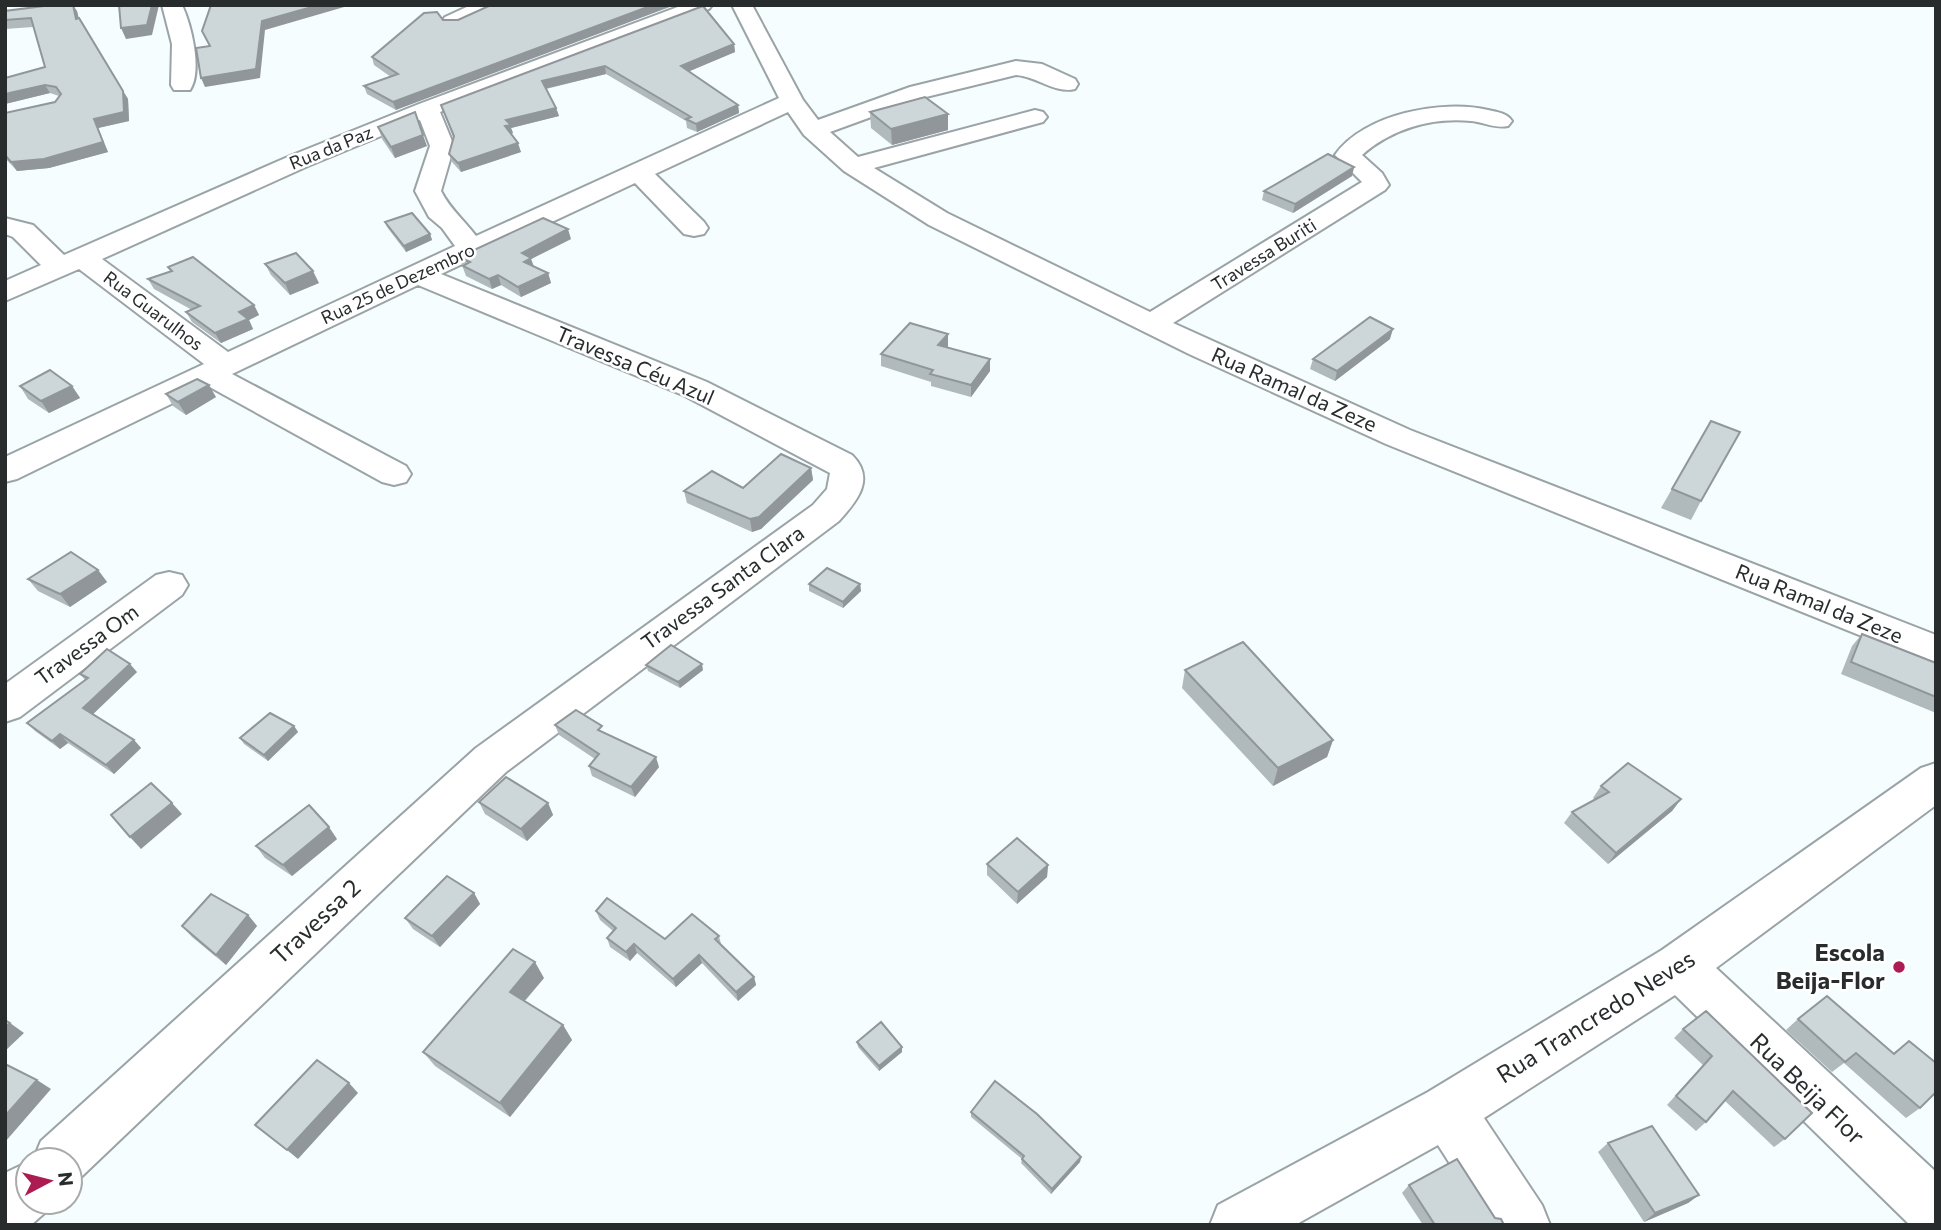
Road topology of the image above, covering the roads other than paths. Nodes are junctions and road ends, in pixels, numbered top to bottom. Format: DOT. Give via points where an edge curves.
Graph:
graph roads {
  1 [pos="172,5"];
  2 [pos="489,5"];
  3 [pos="702,5"];
  4 [pos="742,5"];
  5 [pos="452,21"];
  6 [pos="1067,84"];
  7 [pos="182,85"];
  8 [pos="792,101"];
  9 [pos="427,109"];
  10 [pos="1035,117"];
  11 [pos="1500,121"];
  12 [pos="813,130"];
  13 [pos="853,166"];
  14 [pos="639,172"];
  15 [pos="5,226"];
  16 [pos="694,228"];
  17 [pos="471,249"];
  18 [pos="71,262"];
  19 [pos="417,274"];
  20 [pos="5,292"];
  21 [pos="1151,324"];
  22 [pos="216,370"];
  23 [pos="847,470"];
  24 [pos="5,471"];
  25 [pos="394,474"];
  26 [pos="169,585"];
  27 [pos="1934,647"];
  28 [pos="579,693"];
  29 [pos="5,706"];
  30 [pos="1936,781"];
  31 [pos="1679,966"];
  32 [pos="1447,1111"];
  33 [pos="75,1146"];
  34 [pos="6,1210"];
  35 [pos="1936,1211"];
  36 [pos="24,1225"];
  37 [pos="1238,1225"];
  38 [pos="1522,1225"];
  1 -- 7 [label="street" via="184,43"];
  2 -- 5 [label="street"];
  3 -- 9 [label="street, Rua da Paz"];
  4 -- 8 [label="street, Rua Ramal da Zeze"];
  6 -- 12 [label="street" via="1034,69 1016,68 918,92"];
  8 -- 12 [label="street, Rua Ramal da Zeze"];
  8 -- 14 [label="street, Rua 25 de Dezembro"];
  9 -- 17 [label="street" via="442,146 428,191 438,211"];
  9 -- 18 [label="street, Rua da Paz"];
  10 -- 13 [label="street"];
  11 -- 21 [label="street, Travessa Buriti" via="1450,113 1397,124 1376,134 1347,157 1376,185"];
  12 -- 13 [label="street, Rua Ramal da Zeze"];
  13 -- 21 [label="street, Rua Ramal da Zeze" via="949,225"];
  14 -- 16 [label="street"];
  14 -- 17 [label="street, Rua 25 de Dezembro"];
  15 -- 18 [label="street, Rua Guarulhos" via="23,230 43,253"];
  17 -- 19 [label="street, Rua 25 de Dezembro"];
  18 -- 20 [label="street, Rua da Paz"];
  18 -- 22 [label="street, Rua Guarulhos"];
  19 -- 22 [label="street, Rua 25 de Dezembro"];
  19 -- 23 [label="street, Travessa Céu Azul" via="696,389"];
  21 -- 27 [label="street, Rua Ramal da Zeze" via="1398,438"];
  22 -- 24 [label="street, Rua 25 de Dezembro"];
  22 -- 25 [label="street, Rua Guarulhos"];
  23 -- 28 [label="street, Travessa Santa Clara" via="842,495 826,513"];
  26 -- 29 [label="street, Travessa Om"];
  28 -- 33 [label="street, Travessa 2" via="491,760"];
  30 -- 31 [label="street, Rua Trancredo Neves"];
  31 -- 32 [label="street, Rua Trancredo Neves"];
  31 -- 35 [label="street, Rua Beija Flor"];
  32 -- 37 [label="street, Rua Trancredo Neves"];
  32 -- 38 [label="street"];
  34 -- 36 [label="street"];
}
